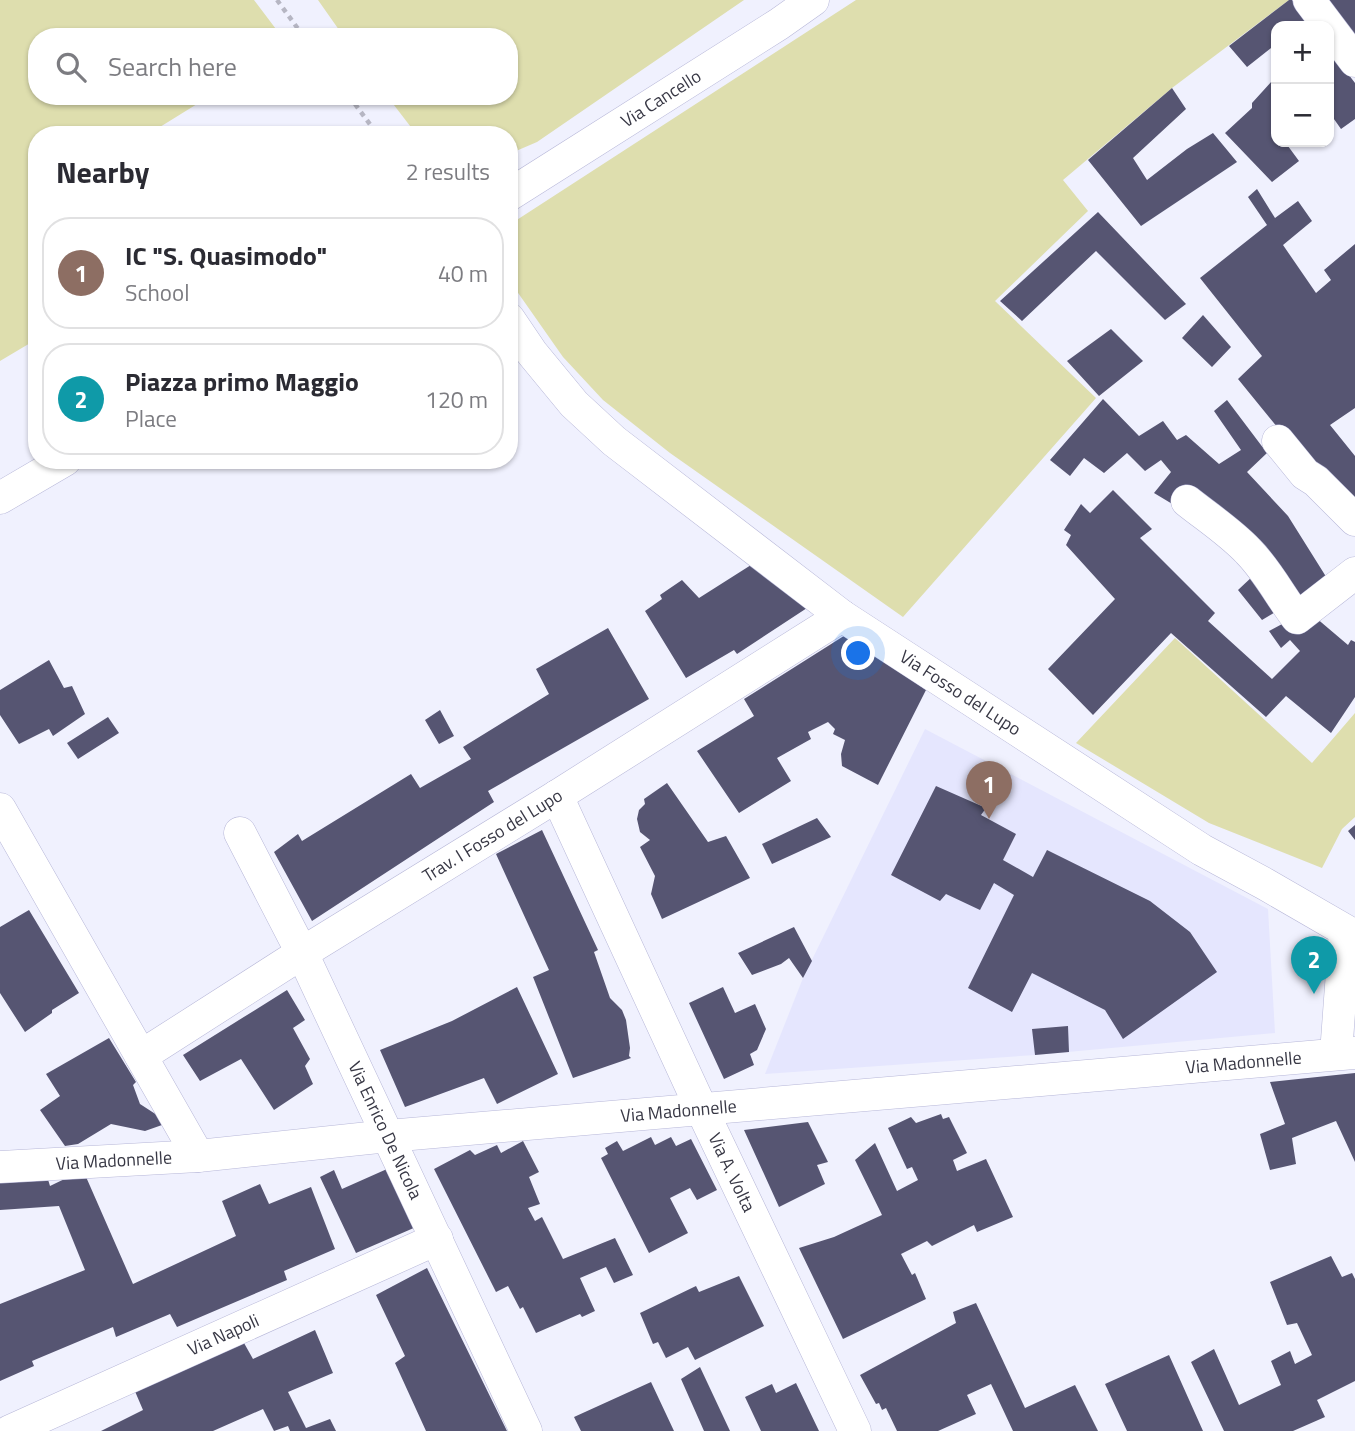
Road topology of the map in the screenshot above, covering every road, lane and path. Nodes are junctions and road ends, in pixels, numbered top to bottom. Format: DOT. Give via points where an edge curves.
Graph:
graph roads {
  1 [pos="277,0"];
  2 [pos="813,0"];
  3 [pos="1309,0"];
  4 [pos="297,28"];
  5 [pos="1355,61"];
  6 [pos="356,105"];
  7 [pos="371,126"];
  8 [pos="518,189"];
  9 [pos="518,332"];
  10 [pos="1278,441"];
  11 [pos="50,469"];
  12 [pos="0,498"];
  13 [pos="1187,501"];
  14 [pos="1355,520"];
  15 [pos="1355,573"];
  16 [pos="842,616"];
  17 [pos="557,796"];
  18 [pos="0,809"];
  19 [pos="240,833"];
  20 [pos="1350,933"];
  21 [pos="302,953"];
  22 [pos="1345,1053"];
  23 [pos="141,1056"];
  24 [pos="701,1108"];
  25 [pos="388,1136"];
  26 [pos="198,1156"];
  27 [pos="0,1167"];
  28 [pos="437,1239"];
  29 [pos="10,1431"];
  30 [pos="526,1431"];
  31 [pos="855,1431"];
  1 -- 4 [label="path"];
  2 -- 8 [label="street, Via Cancello"];
  3 -- 5 [label="street"];
  6 -- 7 [label="path"];
  9 -- 16 [label="street, Via Fosso del Lupo" via="574,404 614,441"];
  10 -- 14 [label="street" via="1305,474"];
  11 -- 12 [label="street"];
  13 -- 15 [label="street" via="1247,550 1297,618"];
  16 -- 17 [label="street, Trav. I Fosso del Lupo"];
  16 -- 20 [label="street, Via Fosso del Lupo" via="1202,850"];
  17 -- 21 [label="street, Trav. I Fosso del Lupo"];
  17 -- 24 [label="street, Via A. Volta"];
  18 -- 23 [label="street"];
  19 -- 21 [label="street, Via Enrico De Nicola"];
  20 -- 22 [label="street"];
  21 -- 23 [label="street, Trav. I Fosso del Lupo"];
  21 -- 25 [label="street, Via Enrico De Nicola"];
  22 -- 24 [label="street, Via Madonnelle"];
  23 -- 26 [label="street"];
  24 -- 25 [label="street, Via Madonnelle"];
  24 -- 31 [label="street, Via A. Volta"];
  25 -- 26 [label="street, Via Madonnelle"];
  25 -- 28 [label="street, Via Enrico De Nicola"];
  26 -- 27 [label="street, Via Madonnelle"];
  28 -- 29 [label="street, Via Napoli"];
  28 -- 30 [label="street, Via Enrico De Nicola"];
}
